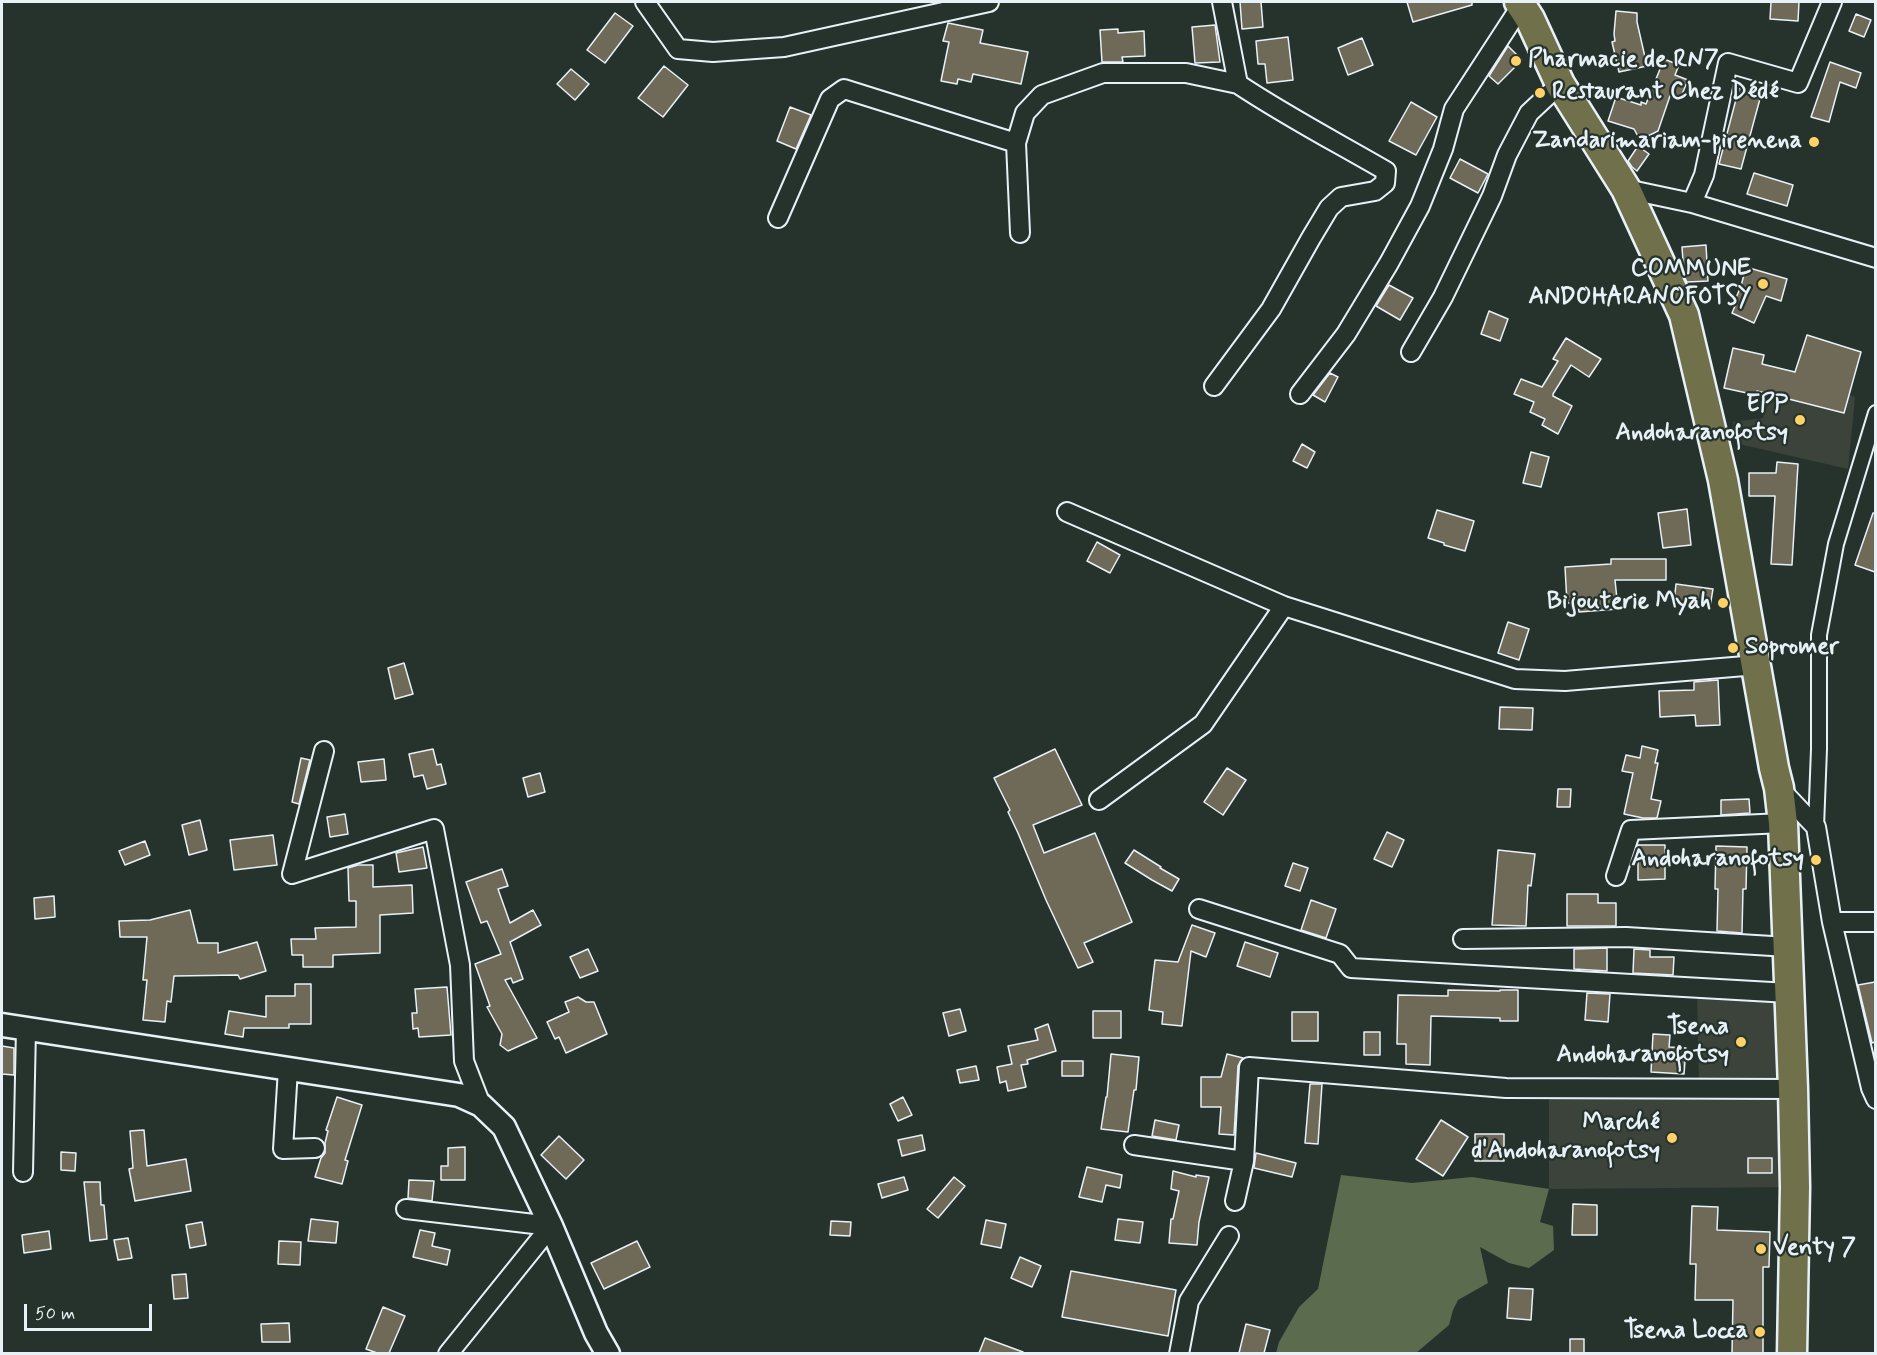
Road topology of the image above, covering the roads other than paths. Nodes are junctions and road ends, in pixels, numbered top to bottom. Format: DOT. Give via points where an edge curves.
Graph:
graph roads {
  1 [pos="645,2"];
  2 [pos="989,2"];
  3 [pos="1222,2"];
  4 [pos="1832,2"];
  5 [pos="1526,7"];
  6 [pos="1238,84"];
  7 [pos="1560,84"];
  8 [pos="1016,143"];
  9 [pos="1626,189"];
  10 [pos="1692,203"];
  11 [pos="778,218"];
  12 [pos="1020,233"];
  13 [pos="1875,258"];
  14 [pos="1410,352"];
  15 [pos="1214,386"];
  16 [pos="1300,394"];
  17 [pos="1875,413"];
  18 [pos="1067,512"];
  19 [pos="1284,606"];
  20 [pos="1757,665"];
  21 [pos="324,751"];
  22 [pos="1779,788"];
  23 [pos="1099,800"];
  24 [pos="1783,823"];
  25 [pos="1816,827"];
  26 [pos="1616,876"];
  27 [pos="1199,909"];
  28 [pos="1832,922"];
  29 [pos="1875,922"];
  30 [pos="1462,939"];
  31 [pos="1788,947"];
  32 [pos="1789,993"];
  33 [pos="2,1025"];
  34 [pos="27,1029"];
  35 [pos="288,1069"];
  36 [pos="1793,1089"];
  37 [pos="1874,1092"];
  38 [pos="481,1105"];
  39 [pos="1134,1145"];
  40 [pos="315,1149"];
  41 [pos="1244,1161"];
  42 [pos="23,1172"];
  43 [pos="1235,1201"];
  44 [pos="406,1209"];
  45 [pos="551,1226"];
  46 [pos="1229,1236"];
  47 [pos="448,1353"];
  48 [pos="608,1353"];
  49 [pos="1179,1353"];
  50 [pos="1792,1353"];
  1 -- 2 [label="street" via="678,49 713,52 784,46"];
  3 -- 6 [label="street"];
  4 -- 10 [label="street" via="1798,83 1728,63 1704,175"];
  5 -- 7 [label="main road"];
  5 -- 16 [label="street" via="1454,109 1420,206 1389,263 1346,334"];
  6 -- 8 [label="street" via="1186,73 1103,73 1042,95 1025,113"];
  6 -- 15 [label="street" via="1279,112 1386,171 1385,183 1375,191 1341,197 1329,208 1271,309"];
  7 -- 9 [label="main road"];
  7 -- 14 [label="street" via="1529,113 1443,297"];
  8 -- 11 [label="street" via="844,89 830,99"];
  8 -- 12 [label="street"];
  9 -- 10 [label="street"];
  9 -- 20 [label="main road" via="1684,315 1724,480"];
  10 -- 13 [label="street"];
  17 -- 25 [label="street" via="1836,544 1819,635"];
  18 -- 19 [label="street"];
  19 -- 20 [label="street" via="1515,679 1565,681"];
  19 -- 23 [label="street" via="1203,724"];
  20 -- 22 [label="main road"];
  21 -- 38 [label="street" via="292,874 434,828 460,965 464,1062"];
  22 -- 24 [label="main road"];
  22 -- 25 [label="street"];
  24 -- 26 [label="street" via="1630,831"];
  24 -- 31 [label="main road"];
  25 -- 28 [label="street"];
  27 -- 32 [label="street" via="1340,954 1351,968"];
  28 -- 29 [label="street"];
  28 -- 37 [label="street"];
  30 -- 31 [label="street" via="1626,937"];
  31 -- 32 [label="main road"];
  32 -- 36 [label="main road"];
  33 -- 34 [label="street"];
  34 -- 35 [label="street"];
  34 -- 42 [label="street"];
  35 -- 38 [label="street" via="459,1095"];
  35 -- 40 [label="street" via="283,1149"];
  36 -- 41 [label="street" via="1506,1088 1250,1066"];
  36 -- 50 [label="main road"];
  38 -- 45 [label="street" via="504,1127"];
  39 -- 41 [label="street"];
  41 -- 43 [label="street"];
  44 -- 45 [label="street"];
  45 -- 47 [label="street"];
  45 -- 48 [label="street"];
  46 -- 49 [label="street" via="1189,1301"];
}
